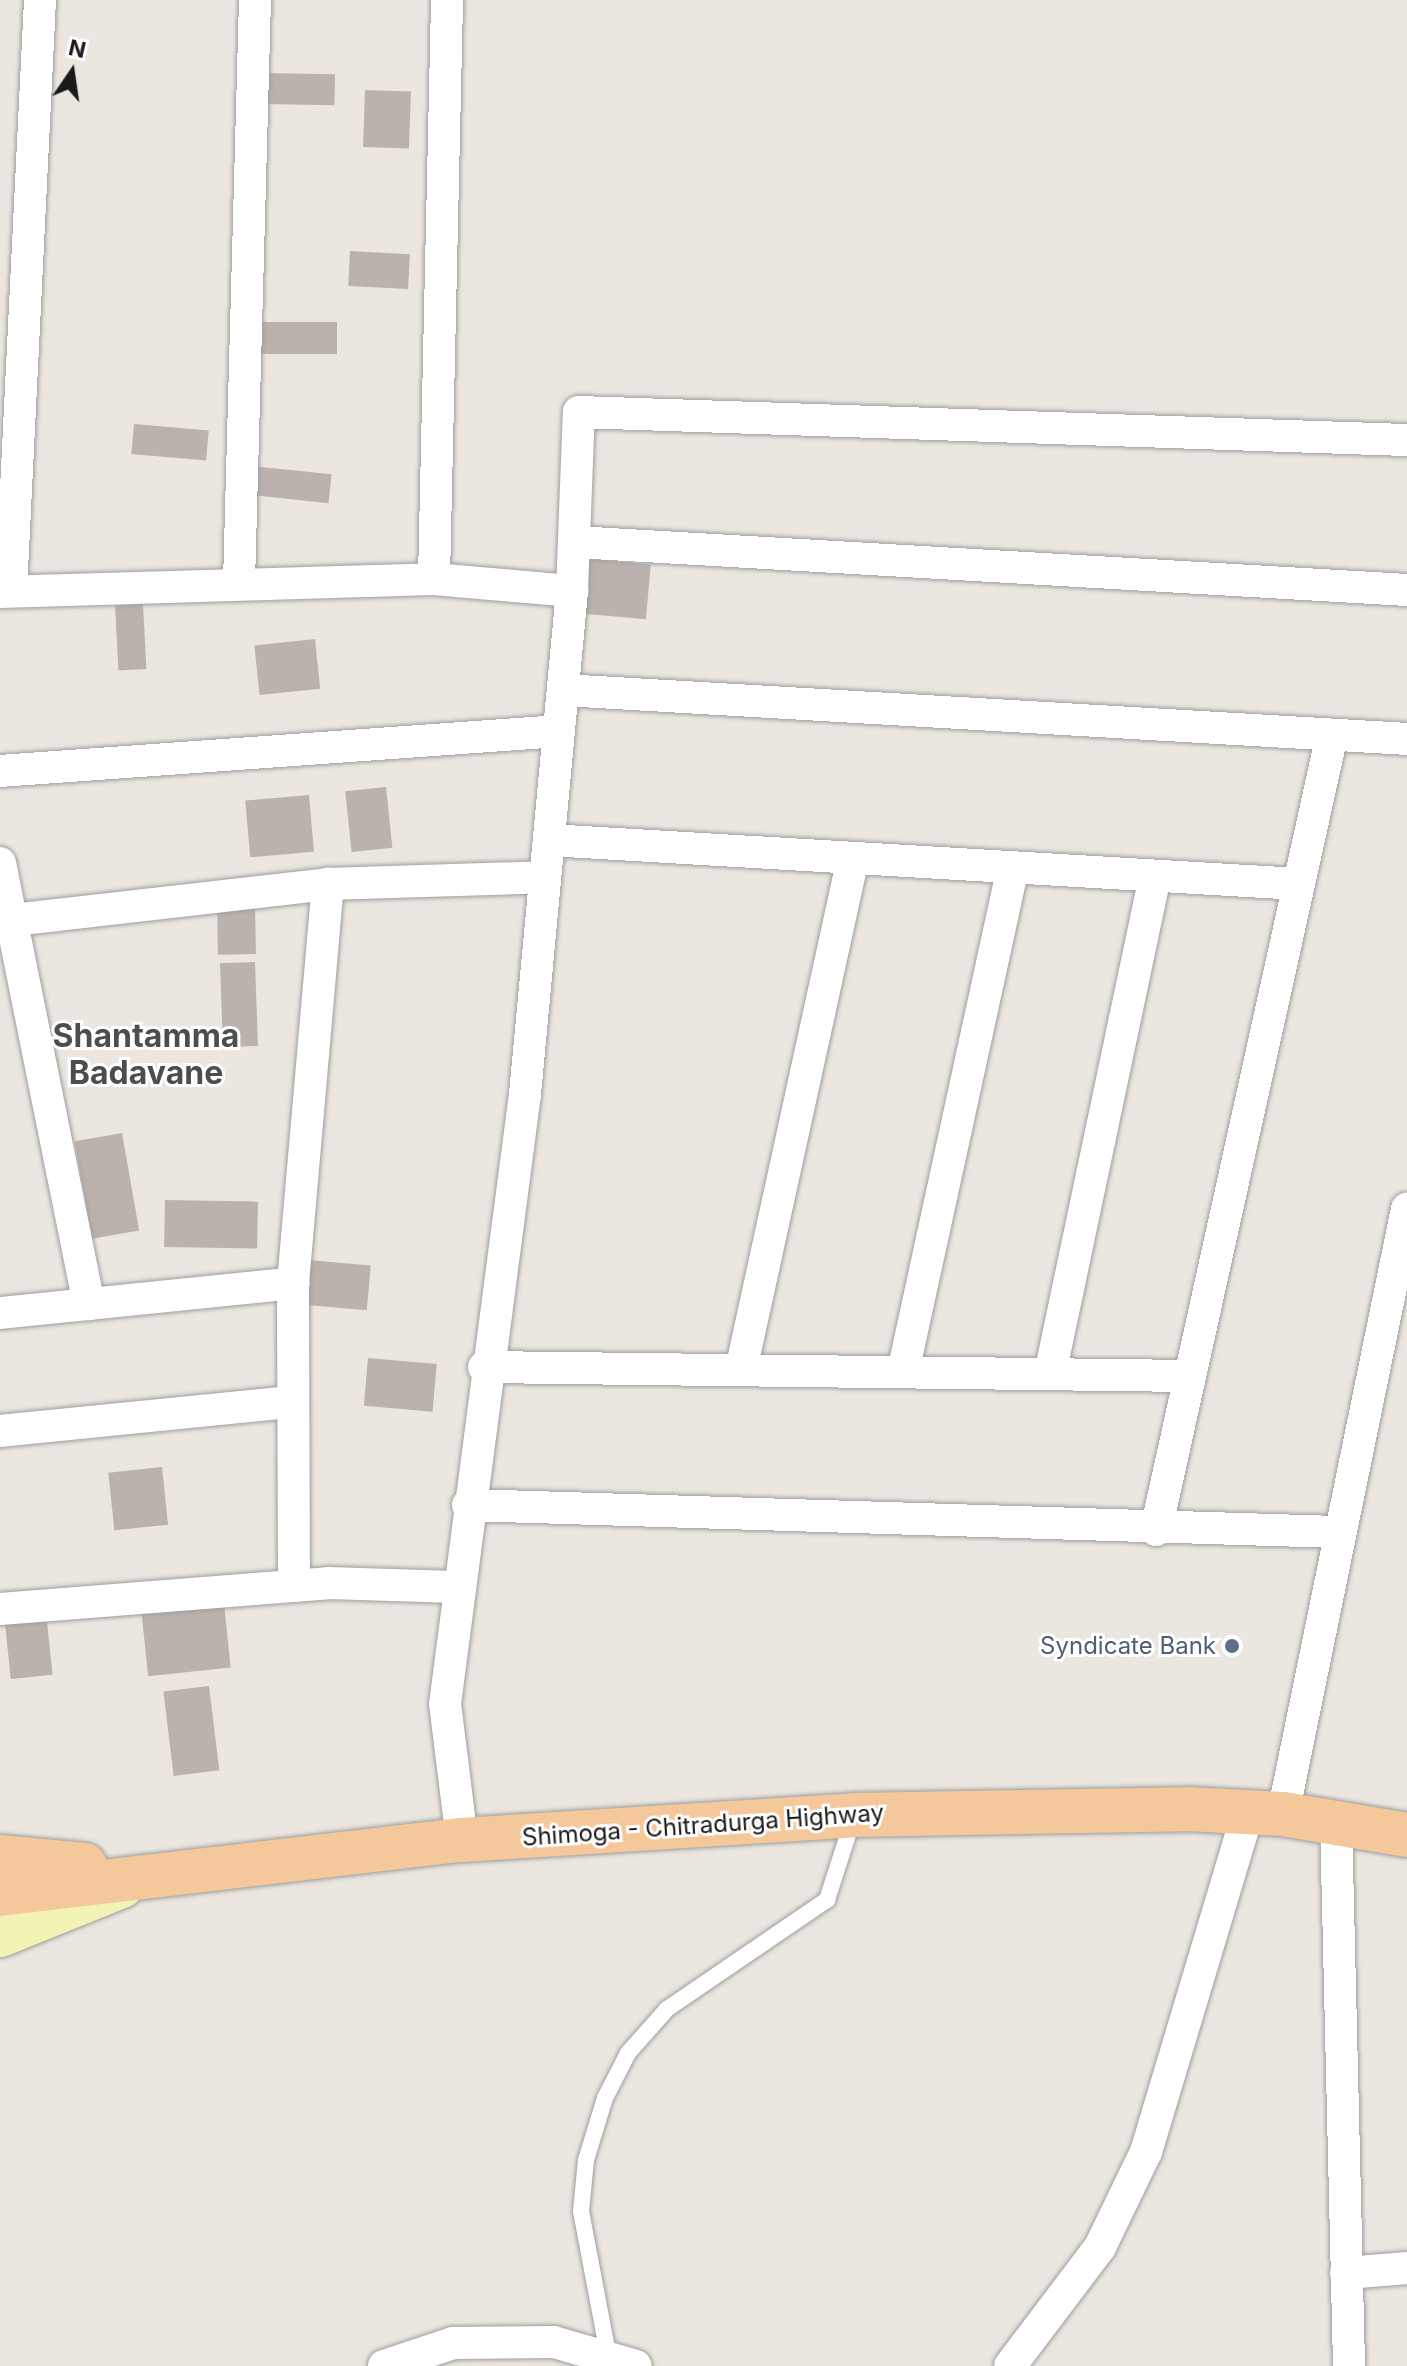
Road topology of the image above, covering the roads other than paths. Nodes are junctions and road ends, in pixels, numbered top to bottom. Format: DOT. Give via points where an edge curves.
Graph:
graph roads {
  1 [pos="40,0"];
  2 [pos="255,0"];
  3 [pos="447,0"];
  4 [pos="1407,440"];
  5 [pos="575,542"];
  6 [pos="434,579"];
  7 [pos="239,583"];
  8 [pos="1407,590"];
  9 [pos="572,591"];
  10 [pos="5,592"];
  11 [pos="563,690"];
  12 [pos="559,731"];
  13 [pos="1332,735"];
  14 [pos="1407,739"];
  15 [pos="0,771"];
  16 [pos="549,840"];
  17 [pos="853,858"];
  18 [pos="0,863"];
  19 [pos="1013,867"];
  20 [pos="1155,876"];
  21 [pos="545,877"];
  22 [pos="328,884"];
  23 [pos="1299,884"];
  24 [pos="13,920"];
  25 [pos="1407,1209"];
  26 [pos="293,1283"];
  27 [pos="89,1304"];
  28 [pos="0,1313"];
  29 [pos="484,1367"];
  30 [pos="741,1370"];
  31 [pos="903,1372"];
  32 [pos="1050,1374"];
  33 [pos="1190,1376"];
  34 [pos="291,1402"];
  35 [pos="0,1431"];
  36 [pos="468,1505"];
  37 [pos="1156,1530"];
  38 [pos="1336,1532"];
  39 [pos="294,1586"];
  40 [pos="456,1587"];
  41 [pos="0,1609"];
  42 [pos="1266,1813"];
  43 [pos="854,1815"];
  44 [pos="1336,1821"];
  45 [pos="1407,1835"];
  46 [pos="462,1840"];
  47 [pos="0,1857"];
  48 [pos="158,1872"];
  49 [pos="0,1894"];
  50 [pos="0,1935"];
  51 [pos="1407,2268"];
  52 [pos="1346,2273"];
  53 [pos="622,2360"];
  54 [pos="384,2366"];
  55 [pos="1010,2366"];
  56 [pos="1349,2366"];
  1 -- 10 [label="street"];
  2 -- 7 [label="street"];
  3 -- 6 [label="street"];
  4 -- 5 [label="street" via="579,412"];
  5 -- 8 [label="street"];
  5 -- 9 [label="street"];
  6 -- 7 [label="street"];
  6 -- 9 [label="street"];
  7 -- 10 [label="street"];
  9 -- 11 [label="street"];
  11 -- 12 [label="street"];
  11 -- 13 [label="street"];
  12 -- 15 [label="street"];
  12 -- 16 [label="street"];
  13 -- 14 [label="street"];
  13 -- 23 [label="street"];
  16 -- 17 [label="street"];
  16 -- 21 [label="street"];
  17 -- 19 [label="street"];
  17 -- 30 [label="street"];
  18 -- 24 [label="street"];
  19 -- 20 [label="street"];
  19 -- 31 [label="street"];
  20 -- 23 [label="street"];
  20 -- 32 [label="street"];
  21 -- 22 [label="street"];
  21 -- 29 [label="street" via="525,1094"];
  22 -- 24 [label="street"];
  22 -- 26 [label="street"];
  23 -- 33 [label="street"];
  24 -- 27 [label="street"];
  25 -- 38 [label="street"];
  26 -- 27 [label="street"];
  26 -- 34 [label="street"];
  27 -- 28 [label="street"];
  29 -- 30 [label="street"];
  29 -- 36 [label="street"];
  30 -- 31 [label="street"];
  31 -- 32 [label="street"];
  32 -- 33 [label="street"];
  33 -- 37 [label="street"];
  34 -- 35 [label="street"];
  34 -- 39 [label="street"];
  36 -- 37 [label="street"];
  36 -- 40 [label="street"];
  37 -- 38 [label="street"];
  38 -- 42 [label="street"];
  39 -- 40 [label="street"];
  39 -- 41 [label="street"];
  40 -- 46 [label="street" via="445,1704"];
  42 -- 43 [label="main road, Shimoga - Chitradurga Highway"];
  42 -- 44 [label="main road, Shimoga - Chitradurga Highway"];
  42 -- 55 [label="street" via="1146,2152 1100,2247"];
  43 -- 46 [label="main road, Shimoga - Chitradurga Highway"];
  43 -- 53 [label="lane" via="827,1900 667,2009 628,2053 605,2098 586,2160 581,2211"];
  44 -- 45 [label="main road, Shimoga - Chitradurga Highway"];
  44 -- 52 [label="street"];
  46 -- 48 [label="main road, Shimoga - Chitradurga Highway"];
  47 -- 48 [label="main road"];
  48 -- 49 [label="main road, Shimoga - Chitradurga Highway"];
  48 -- 50 [label="street"];
  51 -- 52 [label="street"];
  52 -- 56 [label="street"];
  53 -- 54 [label="street" via="554,2342 453,2343"];
}
